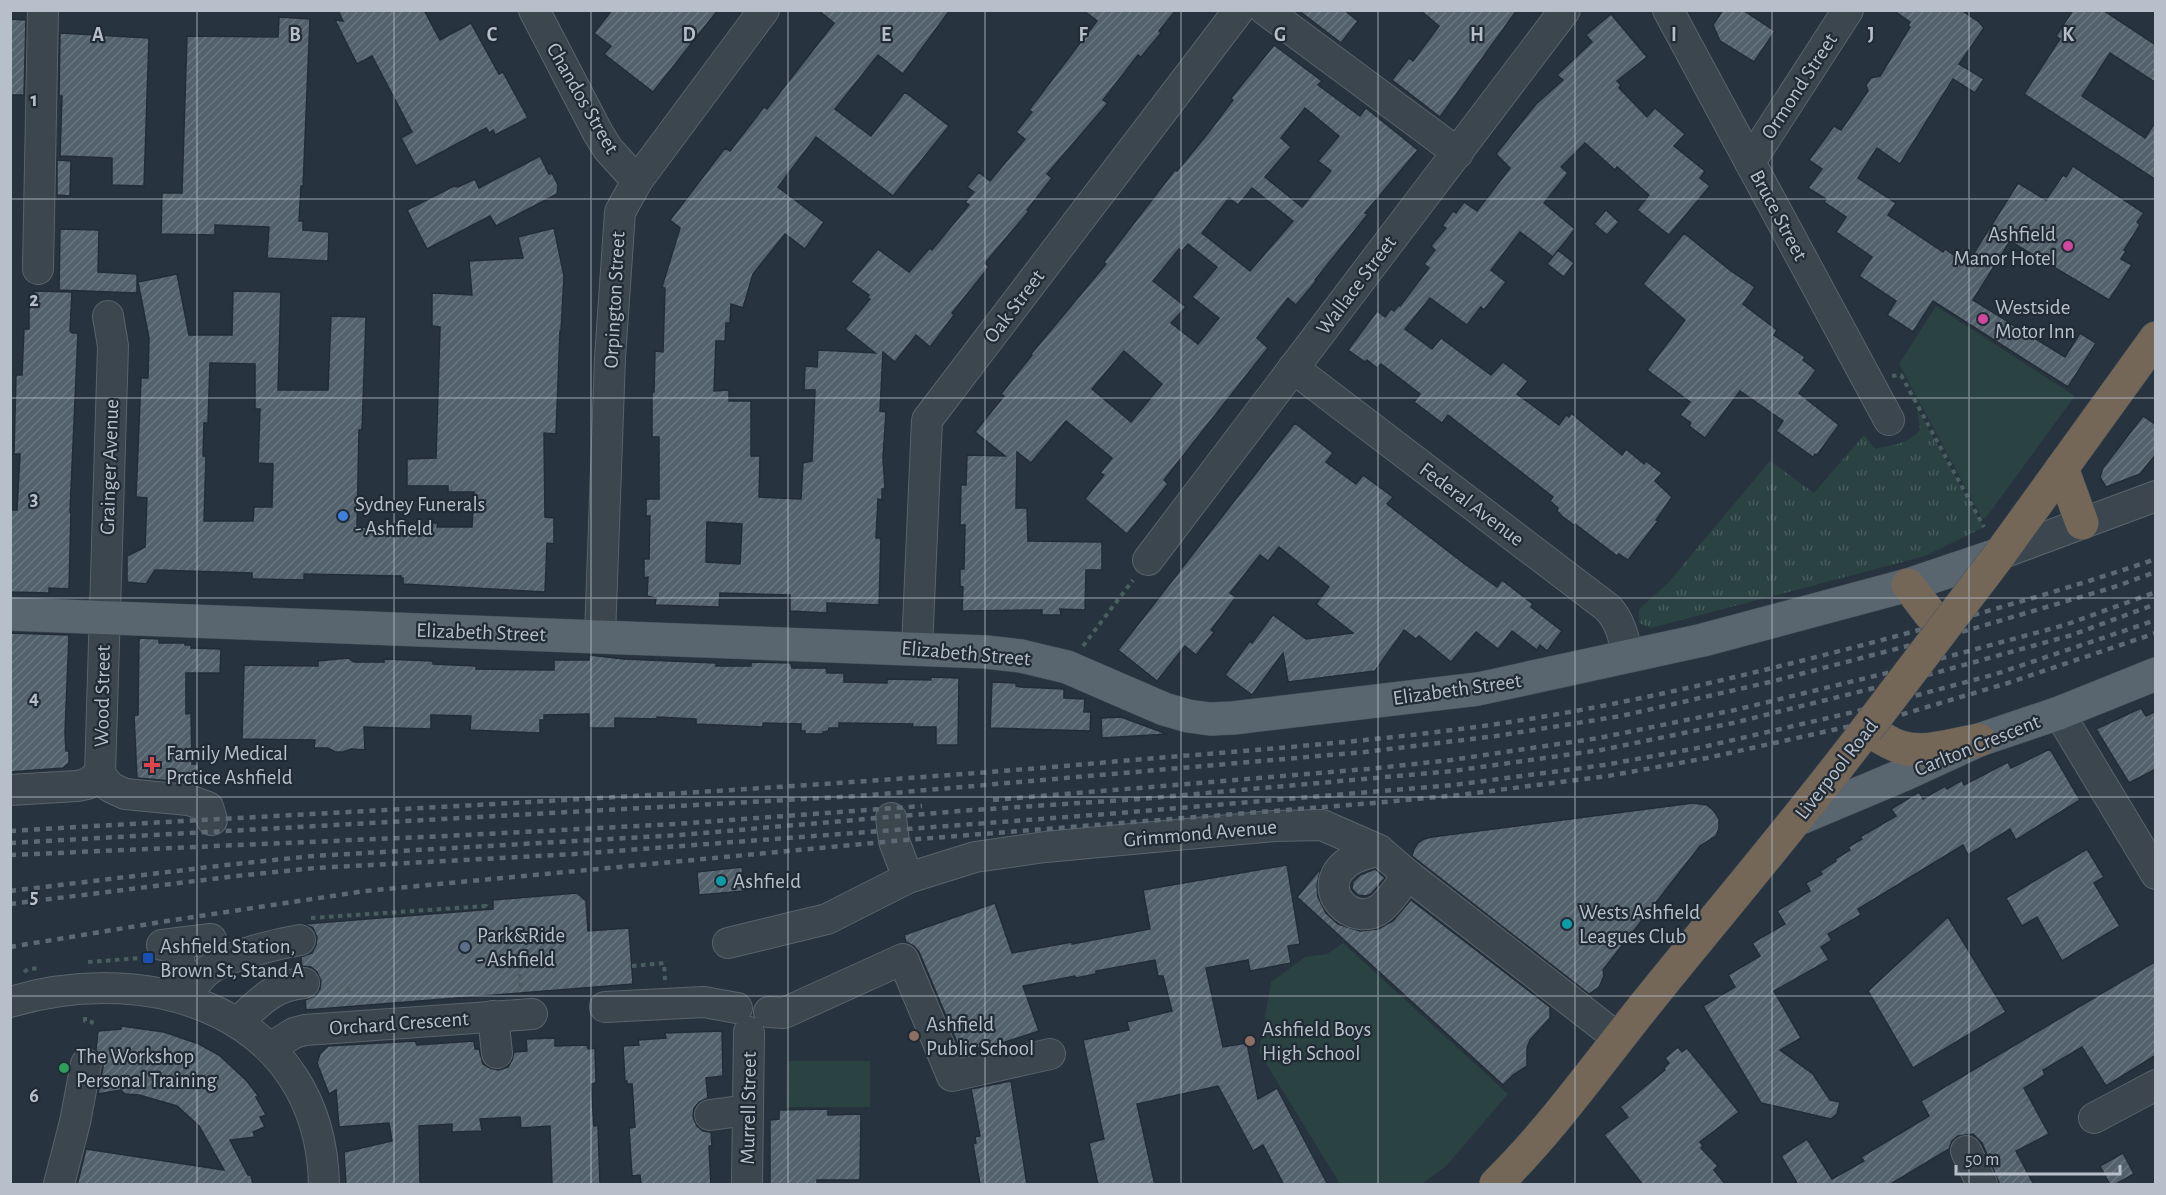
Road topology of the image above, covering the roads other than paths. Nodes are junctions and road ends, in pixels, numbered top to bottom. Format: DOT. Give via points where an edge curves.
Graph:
graph roads {
  1 [pos="44,10"];
  2 [pos="534,10"];
  3 [pos="764,10"];
  4 [pos="1239,10"];
  5 [pos="1265,10"];
  6 [pos="1565,10"];
  7 [pos="1668,10"];
  8 [pos="1848,10"];
  9 [pos="1458,153"];
  10 [pos="1750,162"];
  11 [pos="637,181"];
  12 [pos="39,269"];
  13 [pos="108,316"];
  14 [pos="2156,338"];
  15 [pos="1293,368"];
  16 [pos="1889,420"];
  17 [pos="2062,468"];
  18 [pos="2156,496"];
  19 [pos="2082,524"];
  20 [pos="1992,541"];
  21 [pos="1148,560"];
  22 [pos="1908,585"];
  23 [pos="10,614"];
  24 [pos="105,617"];
  25 [pos="1937,622"];
  26 [pos="600,636"];
  27 [pos="917,648"];
  28 [pos="1628,657"];
  29 [pos="2156,674"];
  30 [pos="2059,713"];
  31 [pos="1867,729"];
  32 [pos="1979,740"];
  33 [pos="100,774"];
  34 [pos="10,790"];
  35 [pos="891,818"];
  36 [pos="1798,819"];
  37 [pos="212,820"];
  38 [pos="1379,850"];
  39 [pos="2156,874"];
  40 [pos="1408,875"];
  41 [pos="908,878"];
  42 [pos="304,929"];
  43 [pos="211,939"];
  44 [pos="728,943"];
  45 [pos="303,983"];
  46 [pos="10,1002"];
  47 [pos="193,1002"];
  48 [pos="527,1006"];
  49 [pos="604,1006"];
  50 [pos="493,1016"];
  51 [pos="752,1017"];
  52 [pos="238,1022"];
  53 [pos="1618,1038"];
  54 [pos="270,1048"];
  55 [pos="496,1053"];
  56 [pos="1050,1054"];
  57 [pos="86,1064"];
  58 [pos="2156,1085"];
  59 [pos="748,1110"];
  60 [pos="710,1115"];
  61 [pos="2094,1118"];
  62 [pos="1966,1150"];
  63 [pos="59,1185"];
  64 [pos="311,1185"];
  65 [pos="324,1185"];
  66 [pos="747,1185"];
  67 [pos="1496,1185"];
  68 [pos="1982,1185"];
  1 -- 12 [label="street"];
  2 -- 11 [label="street, Chandos Street" via="598,133"];
  3 -- 11 [label="street, Orpington Street"];
  4 -- 27 [label="street, Oak Street" via="927,420"];
  5 -- 9 [label="street"];
  6 -- 9 [label="street, Wallace Street"];
  7 -- 10 [label="street, Bruce Street"];
  8 -- 10 [label="street, Ormond Street"];
  9 -- 15 [label="street, Wallace Street"];
  10 -- 16 [label="street, Bruce Street"];
  11 -- 26 [label="street, Orpington Street" via="620,212 618,225"];
  13 -- 24 [label="street, Grainger Avenue" via="113,346"];
  14 -- 17 [label="highway, Liverpool Road"];
  15 -- 21 [label="street, Wallace Street"];
  15 -- 28 [label="street, Federal Avenue" via="1608,608 1616,616"];
  17 -- 19 [label="highway"];
  17 -- 20 [label="highway, Liverpool Road"];
  18 -- 19 [label="street"];
  19 -- 20 [label="street"];
  20 -- 22 [label="main road, Elizabeth Street"];
  20 -- 25 [label="highway, Liverpool Road, bridge"];
  22 -- 25 [label="highway"];
  22 -- 28 [label="main road, Elizabeth Street"];
  23 -- 24 [label="main road, Elizabeth Street"];
  24 -- 26 [label="main road, Elizabeth Street"];
  24 -- 33 [label="street, Wood Street"];
  25 -- 31 [label="highway, Liverpool Road, bridge"];
  26 -- 27 [label="main road, Elizabeth Street"];
  27 -- 28 [label="main road, Elizabeth Street" via="1021,656 1067,667 1164,709 1188,716 1233,718 1478,689"];
  29 -- 30 [label="main road, Carlton Crescent"];
  30 -- 32 [label="main road, Carlton Crescent"];
  30 -- 39 [label="street"];
  31 -- 32 [label="highway" via="1893,745 1919,750"];
  31 -- 36 [label="highway, Liverpool Road"];
  32 -- 36 [label="main road, Carlton Crescent"];
  33 -- 34 [label="street" via="77,786"];
  33 -- 37 [label="street" via="110,787 125,794 189,800 208,807"];
  35 -- 41 [label="street" via="894,841"];
  36 -- 53 [label="highway, Liverpool Road"];
  38 -- 40 [label="street, Grimmond Avenue"];
  38 -- 40 [label="street" via="1350,861 1339,870 1332,883 1334,895 1343,906 1355,913 1381,908"];
  38 -- 41 [label="street, Grimmond Avenue" via="1322,825 1274,826 1045,847 975,857"];
  40 -- 53 [label="street, Grimmond Avenue"];
  41 -- 44 [label="street, Grimmond Avenue" via="826,919"];
  42 -- 47 [label="street" via="275,945 207,971"];
  43 -- 47 [label="street" via="170,944 179,958"];
  45 -- 52 [label="street" via="269,993"];
  46 -- 47 [label="street" via="48,993 99,989 146,991"];
  47 -- 52 [label="street"];
  47 -- 64 [label="street" via="254,1054 284,1091 299,1123"];
  48 -- 50 [label="street, Orchard Crescent"];
  49 -- 51 [label="street" via="704,1002"];
  50 -- 54 [label="street, Orchard Crescent" via="305,1030"];
  50 -- 55 [label="street"];
  51 -- 56 [label="street" via="784,1013 903,959 952,1076"];
  51 -- 59 [label="street, Murrell Street"];
  52 -- 54 [label="street"];
  53 -- 67 [label="highway, Liverpool Road" via="1567,1105"];
  54 -- 65 [label="street" via="309,1108 322,1151"];
  57 -- 63 [label="street"];
  58 -- 61 [label="street"];
  59 -- 60 [label="street"];
  59 -- 66 [label="street, Murrell Street"];
  62 -- 68 [label="street"];
}
